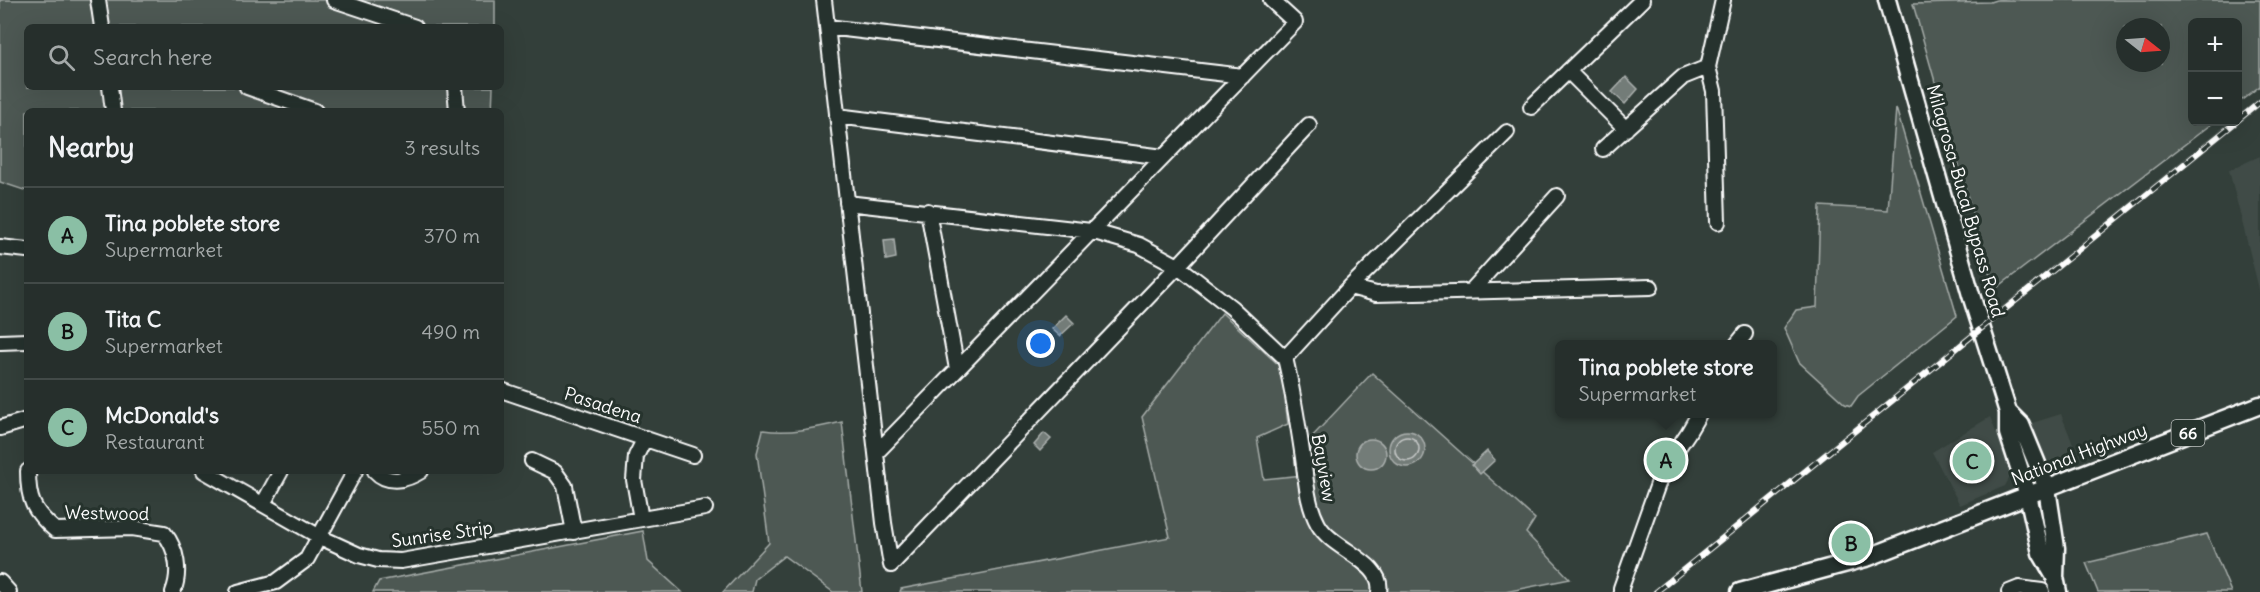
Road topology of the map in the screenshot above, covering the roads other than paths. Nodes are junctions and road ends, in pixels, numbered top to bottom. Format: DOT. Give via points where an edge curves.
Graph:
graph roads {
  1 [pos="98,0"];
  2 [pos="334,0"];
  3 [pos="824,0"];
  4 [pos="1271,0"];
  5 [pos="1642,0"];
  6 [pos="1723,0"];
  7 [pos="1887,0"];
  8 [pos="102,24"];
  9 [pos="406,24"];
  10 [pos="827,27"];
  11 [pos="1708,67"];
  12 [pos="1568,71"];
  13 [pos="1243,76"];
  14 [pos="110,90"];
  15 [pos="256,90"];
  16 [pos="455,90"];
  17 [pos="1531,107"];
  18 [pos="113,108"];
  19 [pos="306,108"];
  20 [pos="458,108"];
  21 [pos="837,116"];
  22 [pos="1309,125"];
  23 [pos="1626,129"];
  24 [pos="1507,132"];
  25 [pos="1603,149"];
  26 [pos="1164,157"];
  27 [pos="1557,196"];
  28 [pos="847,203"];
  29 [pos="928,211"];
  30 [pos="1718,222"];
  31 [pos="1091,231"];
  32 [pos="0,247"];
  33 [pos="24,249"];
  34 [pos="1178,266"];
  35 [pos="1651,287"];
  36 [pos="1350,288"];
  37 [pos="1470,292"];
  38 [pos="24,341"];
  39 [pos="0,342"];
  40 [pos="1285,358"];
  41 [pos="957,369"];
  42 [pos="504,391"];
  43 [pos="2260,405"];
  44 [pos="2008,412"];
  45 [pos="1697,418"];
  46 [pos="24,421"];
  47 [pos="0,428"];
  48 [pos="645,438"];
  49 [pos="876,453"];
  50 [pos="693,454"];
  51 [pos="532,461"];
  52 [pos="28,474"];
  53 [pos="209,474"];
  54 [pos="279,474"];
  55 [pos="353,474"];
  56 [pos="377,474"];
  57 [pos="416,474"];
  58 [pos="2047,488"];
  59 [pos="2028,495"];
  60 [pos="263,504"];
  61 [pos="705,508"];
  62 [pos="641,519"];
  63 [pos="574,532"];
  64 [pos="320,537"];
  65 [pos="0,582"];
  66 [pos="2056,585"];
  67 [pos="2042,591"];
  68 [pos="9,592"];
  69 [pos="173,592"];
  70 [pos="238,592"];
  71 [pos="1379,592"];
  72 [pos="1621,592"];
  73 [pos="1740,592"];
  74 [pos="2009,592"];
  1 -- 8 [label="street"];
  2 -- 9 [label="street"];
  3 -- 10 [label="street"];
  4 -- 13 [label="street" via="1295,22"];
  5 -- 12 [label="street"];
  6 -- 11 [label="street"];
  7 -- 44 [label="main road, Milagrosa-Bucal Bypass Road"];
  10 -- 13 [label="street"];
  10 -- 21 [label="street"];
  11 -- 23 [label="street" via="1683,77"];
  11 -- 30 [label="street" via="1714,92"];
  12 -- 17 [label="street"];
  12 -- 23 [label="street"];
  13 -- 26 [label="street"];
  14 -- 18 [label="street"];
  15 -- 19 [label="street"];
  16 -- 20 [label="street"];
  21 -- 26 [label="street"];
  21 -- 28 [label="street"];
  22 -- 34 [label="street"];
  23 -- 25 [label="street"];
  24 -- 36 [label="street"];
  26 -- 31 [label="street"];
  27 -- 37 [label="street"];
  28 -- 29 [label="street"];
  28 -- 49 [label="street"];
  29 -- 31 [label="street"];
  29 -- 41 [label="street"];
  31 -- 34 [label="street" via="1139,245"];
  31 -- 41 [label="street"];
  32 -- 33 [label="street"];
  34 -- 40 [label="street" via="1232,308"];
  34 -- 49 [label="street" via="891,565"];
  35 -- 37 [label="street"];
  36 -- 37 [label="street" via="1376,294"];
  36 -- 40 [label="street"];
  38 -- 39 [label="street"];
  40 -- 71 [label="street, Bayview" via="1309,502 1330,540 1377,574"];
  41 -- 49 [label="street"];
  42 -- 48 [label="street, Pasadena"];
  43 -- 58 [label="main road, National Highway / 66"];
  44 -- 58 [label="main road, Milagrosa-Bucal Bypass Road" via="2021,425"];
  44 -- 59 [label="main road, Milagrosa-Bucal Bypass Road" via="2008,433"];
  45 -- 72 [label="street" via="1663,470"];
  46 -- 47 [label="street"];
  48 -- 50 [label="street, Pasadena"];
  48 -- 62 [label="street" via="636,456 634,480"];
  51 -- 63 [label="street" via="555,472 565,486"];
  52 -- 69 [label="street, Westwood" via="28,493 38,515 55,530 132,528 164,533 173,545 177,563"];
  53 -- 60 [label="street, Sunrise Strip"];
  54 -- 60 [label="street"];
  55 -- 64 [label="street"];
  56 -- 57 [label="street" via="392,480 409,479"];
  58 -- 59 [label="main road, National Highway / 66"];
  58 -- 66 [label="main road, Milagrosa-Bucal Bypass Road" via="2056,549"];
  59 -- 66 [label="main road, Milagrosa-Bucal Bypass Road" via="2041,553"];
  59 -- 73 [label="main road, National Highway / 66" via="1869,557"];
  60 -- 64 [label="street, Sunrise Strip"];
  61 -- 62 [label="street, Sunrise Strip"];
  62 -- 63 [label="street, Sunrise Strip"];
  63 -- 64 [label="street, Sunrise Strip" via="401,561 378,561"];
  64 -- 70 [label="street" via="308,559 276,582"];
  65 -- 68 [label="street"];
  67 -- 74 [label="street" via="2019,588"];
}
